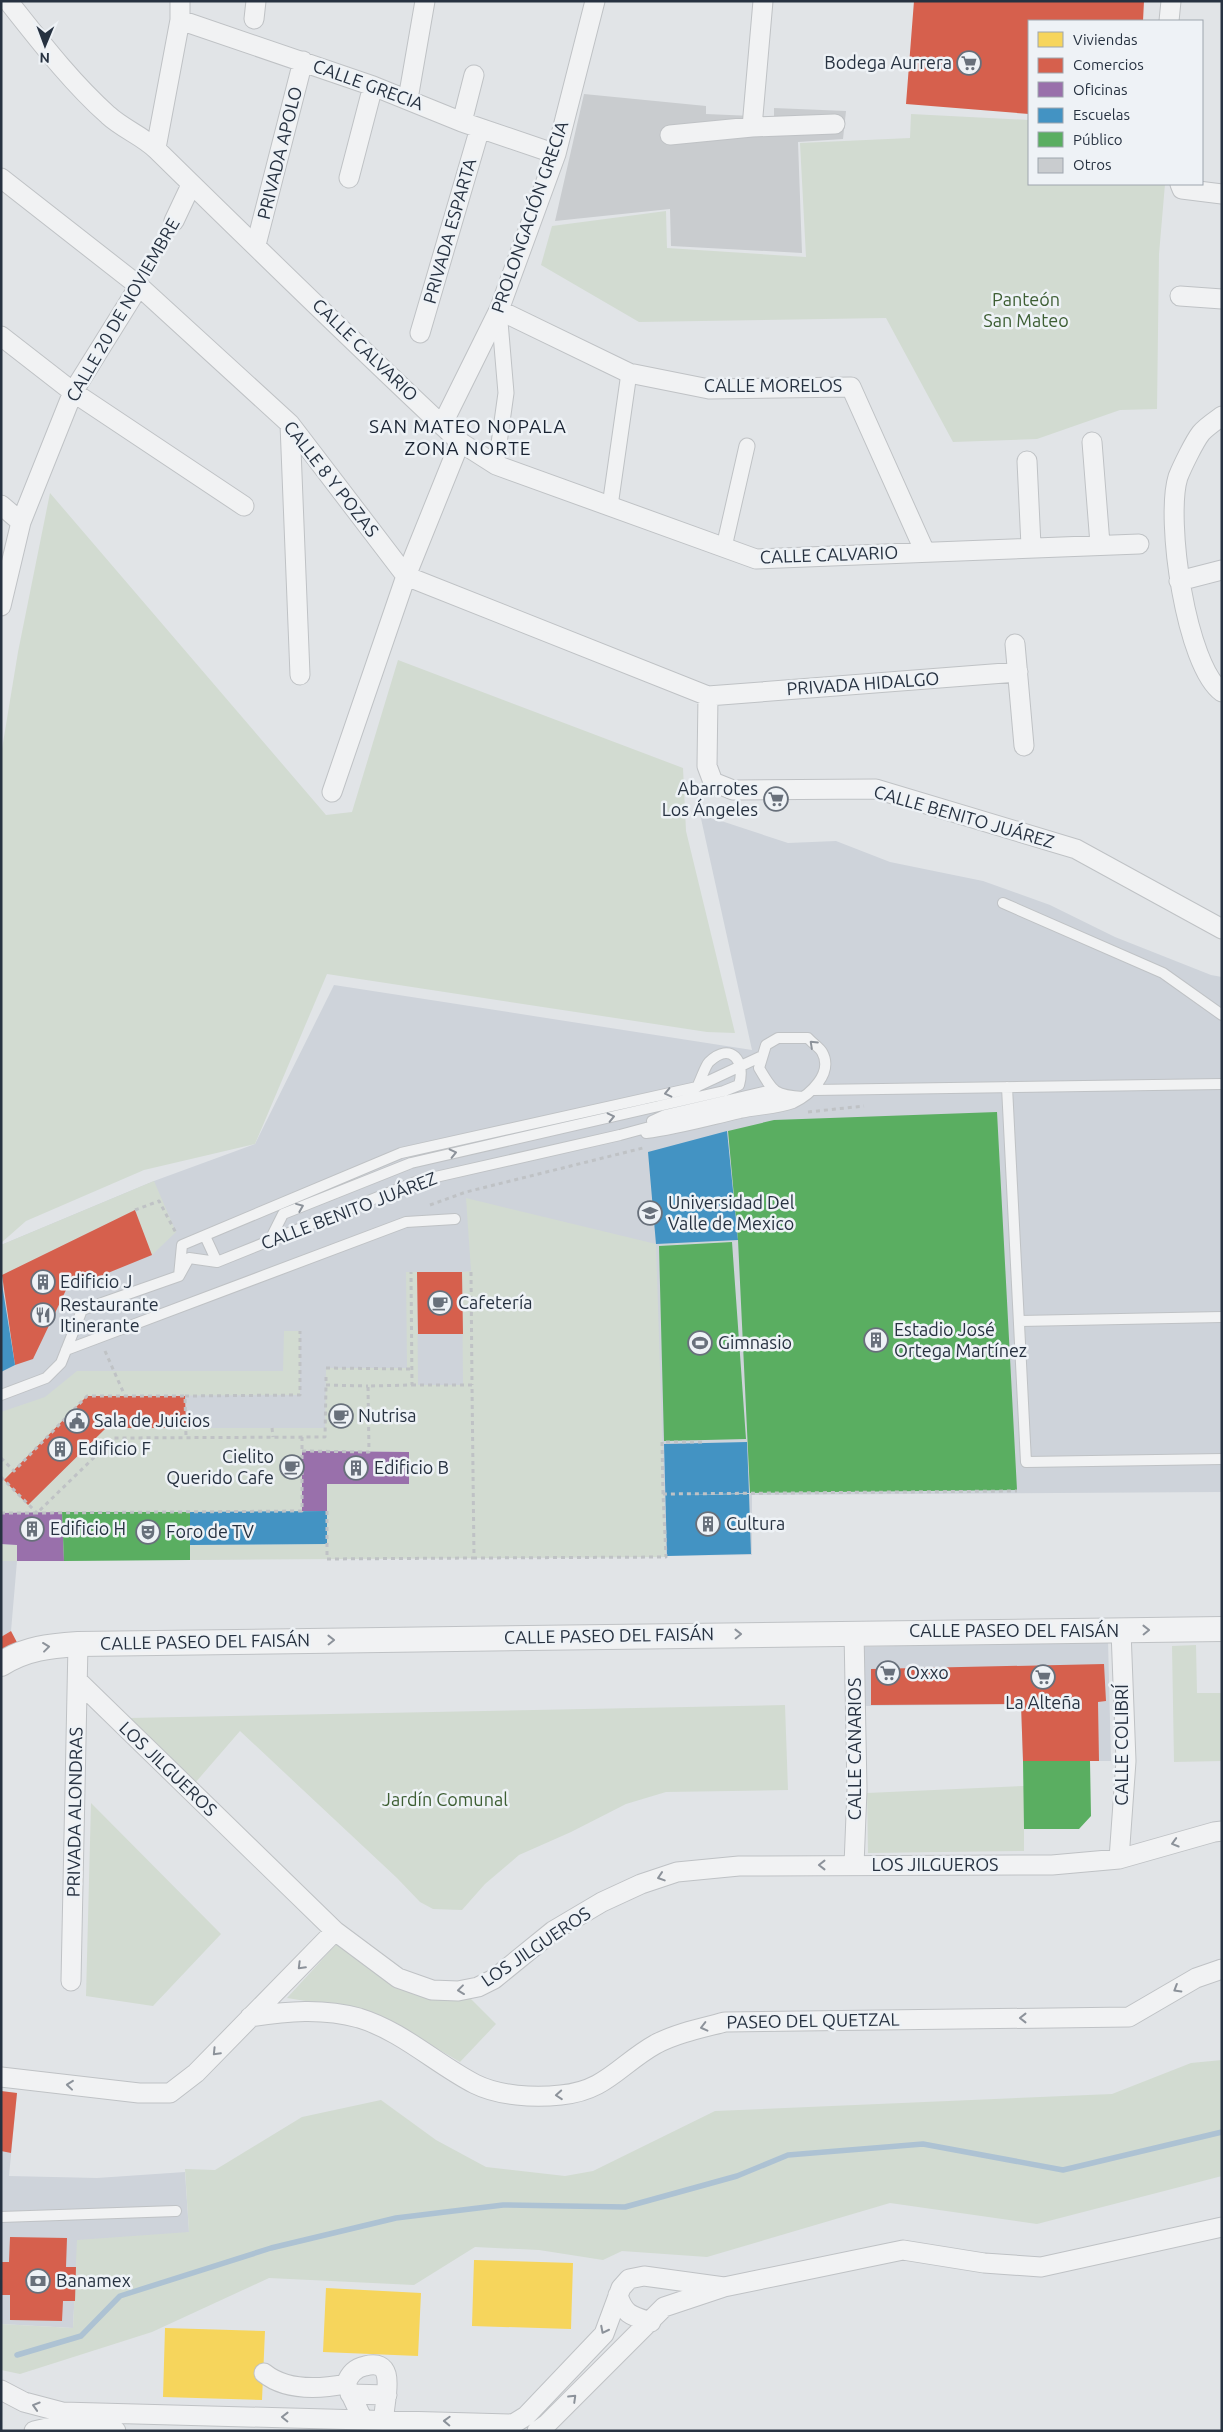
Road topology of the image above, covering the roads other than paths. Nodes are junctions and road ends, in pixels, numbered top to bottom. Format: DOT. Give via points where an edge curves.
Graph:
graph roads {
  1 [pos="8,1"];
  2 [pos="180,1"];
  3 [pos="425,1"];
  4 [pos="595,1"];
  5 [pos="763,1"];
  6 [pos="1172,1"];
  7 [pos="180,20"];
  8 [pos="1169,20"];
  9 [pos="303,61"];
  10 [pos="474,75"];
  11 [pos="373,86"];
  12 [pos="408,99"];
  13 [pos="462,122"];
  14 [pos="835,124"];
  15 [pos="752,127"];
  16 [pos="480,128"];
  17 [pos="670,135"];
  18 [pos="156,148"];
  19 [pos="556,154"];
  20 [pos="1,178"];
  21 [pos="350,178"];
  22 [pos="191,185"];
  23 [pos="1180,185"];
  24 [pos="1222,194"];
  25 [pos="174,220"];
  26 [pos="256,245"];
  27 [pos="139,286"];
  28 [pos="1180,296"];
  29 [pos="1222,299"];
  30 [pos="499,310"];
  31 [pos="420,333"];
  32 [pos="1,336"];
  33 [pos="630,374"];
  34 [pos="74,392"];
  35 [pos="1222,416"];
  36 [pos="290,424"];
  37 [pos="442,425"];
  38 [pos="460,442"];
  39 [pos="1092,442"];
  40 [pos="747,446"];
  41 [pos="1028,461"];
  42 [pos="496,465"];
  43 [pos="1,505"];
  44 [pos="244,506"];
  45 [pos="610,506"];
  46 [pos="21,522"];
  47 [pos="1100,544"];
  48 [pos="1139,544"];
  49 [pos="1031,546"];
  50 [pos="724,548"];
  51 [pos="925,552"];
  52 [pos="1222,570"];
  53 [pos="406,576"];
  54 [pos="1179,581"];
  55 [pos="1,606"];
  56 [pos="1015,644"];
  57 [pos="1018,672"];
  58 [pos="300,675"];
  59 [pos="1222,692"];
  60 [pos="708,696"];
  61 [pos="1024,746"];
  62 [pos="332,792"];
  63 [pos="1004,903"];
  64 [pos="1222,929"];
  65 [pos="1222,1015"];
  66 [pos="760,1058"];
  67 [pos="741,1066"];
  68 [pos="1222,1084"];
  69 [pos="697,1087"];
  70 [pos="1007,1087"];
  71 [pos="772,1090"];
  72 [pos="814,1090"];
  73 [pos="782,1096"];
  74 [pos="803,1097"];
  75 [pos="620,1136"];
  76 [pos="455,1219"];
  77 [pos="205,1236"];
  78 [pos="269,1242"];
  79 [pos="217,1262"];
  80 [pos="179,1276"];
  81 [pos="1222,1317"];
  82 [pos="1020,1322"];
  83 [pos="66,1350"];
  84 [pos="1,1395"];
  85 [pos="1222,1459"];
  86 [pos="1222,1629"];
  87 [pos="1121,1631"];
  88 [pos="854,1632"];
  89 [pos="78,1644"];
  90 [pos="1,1664"];
  91 [pos="78,1681"];
  92 [pos="1222,1831"];
  93 [pos="1119,1859"];
  94 [pos="854,1865"];
  95 [pos="335,1932"];
  96 [pos="1222,1969"];
  97 [pos="71,1981"];
  98 [pos="250,2017"];
  99 [pos="1,2078"];
  100 [pos="176,2211"];
  101 [pos="1,2218"];
  102 [pos="1222,2227"];
  103 [pos="644,2276"];
  104 [pos="724,2287"];
  105 [pos="618,2295"];
  106 [pos="664,2307"];
  107 [pos="651,2322"];
  108 [pos="264,2374"];
  109 [pos="348,2389"];
  110 [pos="1,2390"];
  111 [pos="387,2395"];
  112 [pos="384,2419"];
  113 [pos="64,2420"];
  114 [pos="109,2422"];
  115 [pos="228,2423"];
  116 [pos="362,2424"];
  117 [pos="480,2427"];
  118 [pos="34,2431"];
  119 [pos="116,2431"];
  120 [pos="537,2431"];
  1 -- 18 [label="street, CALLE CALVARIO" via="108,116"];
  2 -- 7 [label="street"];
  3 -- 12 [label="street"];
  4 -- 19 [label="street, PROLONGACIÓN GRECIA"];
  5 -- 15 [label="street"];
  6 -- 8 [label="street"];
  7 -- 9 [label="street, CALLE GRECIA"];
  7 -- 18 [label="street"];
  9 -- 11 [label="street, CALLE GRECIA"];
  9 -- 26 [label="street, PRIVADA APOLO"];
  10 -- 13 [label="street"];
  11 -- 12 [label="street, CALLE GRECIA"];
  11 -- 21 [label="street"];
  12 -- 13 [label="street, CALLE GRECIA"];
  13 -- 16 [label="street, CALLE GRECIA"];
  14 -- 15 [label="street"];
  15 -- 17 [label="street"];
  16 -- 19 [label="street, CALLE GRECIA"];
  16 -- 31 [label="street, PRIVADA ESPARTA"];
  18 -- 22 [label="street, CALLE CALVARIO"];
  19 -- 30 [label="street, PROLONGACIÓN GRECIA"];
  20 -- 27 [label="street, CALLE 8 Y POZAS"];
  22 -- 25 [label="street, CALLE 20 DE NOVIEMBRE"];
  22 -- 26 [label="street, CALLE CALVARIO"];
  23 -- 24 [label="street" via="1182,189"];
  26 -- 37 [label="street, CALLE CALVARIO"];
  27 -- 34 [label="street, CALLE 20 DE NOVIEMBRE"];
  27 -- 36 [label="street, CALLE 8 Y POZAS"];
  28 -- 29 [label="street"];
  30 -- 33 [label="street, CALLE MORELOS"];
  30 -- 37 [label="street, PROLONGACIÓN GRECIA"];
  30 -- 42 [label="street" via="506,393"];
  32 -- 34 [label="street"];
  33 -- 45 [label="street"];
  33 -- 51 [label="street, CALLE MORELOS" via="709,388 852,387"];
  34 -- 44 [label="street"];
  34 -- 46 [label="street, CALLE 20 DE NOVIEMBRE"];
  35 -- 54 [label="street" via="1201,433 1178,477 1173,510"];
  36 -- 53 [label="street, CALLE 8 Y POZAS"];
  36 -- 58 [label="street"];
  37 -- 38 [label="street, CALLE CALVARIO"];
  38 -- 42 [label="street, CALLE CALVARIO"];
  38 -- 53 [label="street"];
  39 -- 47 [label="street"];
  40 -- 50 [label="street"];
  41 -- 49 [label="street"];
  42 -- 45 [label="street, CALLE CALVARIO"];
  43 -- 46 [label="street"];
  45 -- 50 [label="street, CALLE CALVARIO"];
  46 -- 55 [label="street, CALLE 20 DE NOVIEMBRE"];
  47 -- 48 [label="street, CALLE CALVARIO"];
  47 -- 49 [label="street, CALLE CALVARIO"];
  49 -- 51 [label="street, CALLE CALVARIO"];
  50 -- 51 [label="street, CALLE CALVARIO" via="756,560"];
  52 -- 54 [label="street"];
  53 -- 60 [label="street"];
  53 -- 62 [label="street"];
  54 -- 59 [label="street" via="1201,663 1214,686"];
  56 -- 57 [label="street"];
  57 -- 60 [label="street, PRIVADA HIDALGO"];
  57 -- 61 [label="street"];
  60 -- 64 [label="street, CALLE BENITO JUÁREZ" via="707,766 712,782 733,790 876,789 1076,849"];
  63 -- 65 [label="lane" via="1163,973"];
  66 -- 67 [label="lane"];
  66 -- 71 [label="lane" via="759,1068"];
  72 -- 66 [label="lane, one-way" via="824,1072 822,1053 808,1038 778,1038 766,1045"];
  67 -- 69 [label="lane"];
  67 -- 69 [label="lane" via="731,1054 721,1054 707,1064"];
  78 -- 67 [label="lane, one-way" via="284,1214 411,1163 724,1091 739,1085"];
  68 -- 70 [label="lane"];
  69 -- 77 [label="lane, one-way" via="401,1153"];
  70 -- 72 [label="lane"];
  70 -- 82 [label="lane"];
  71 -- 73 [label="lane"];
  71 -- 75 [label="lane" via="665,1115"];
  72 -- 74 [label="lane"];
  73 -- 74 [label="lane"];
  73 -- 75 [label="lane, CALLE BENITO JUÁREZ"];
  74 -- 75 [label="lane" via="791,1104 754,1109 669,1130"];
  75 -- 78 [label="lane, CALLE BENITO JUÁREZ" via="418,1181"];
  76 -- 83 [label="lane" via="406,1222"];
  77 -- 79 [label="lane"];
  77 -- 80 [label="lane" via="182,1244"];
  78 -- 79 [label="lane, CALLE BENITO JUÁREZ"];
  79 -- 80 [label="lane, CALLE BENITO JUÁREZ" via="189,1258"];
  80 -- 83 [label="lane" via="82,1310"];
  81 -- 82 [label="lane"];
  82 -- 85 [label="lane" via="1026,1462"];
  83 -- 84 [label="lane" via="61,1363 46,1378"];
  87 -- 86 [label="street, CALLE PASEO DEL FAISÁN, one-way"];
  87 -- 88 [label="street, CALLE PASEO DEL FAISÁN"];
  87 -- 93 [label="street, CALLE COLIBRÍ" via="1126,1762"];
  89 -- 88 [label="street, CALLE PASEO DEL FAISÁN, one-way"];
  88 -- 94 [label="street, CALLE CANARIOS" via="857,1790"];
  90 -- 89 [label="street, CALLE PASEO DEL FAISÁN, one-way" via="42,1646"];
  89 -- 91 [label="street, PRIVADA ALONDRAS"];
  91 -- 95 [label="street, LOS JILGUEROS"];
  91 -- 97 [label="street, PRIVADA ALONDRAS"];
  92 -- 93 [label="street, LOS JILGUEROS, one-way"];
  93 -- 94 [label="street, LOS JILGUEROS" via="1052,1865"];
  94 -- 95 [label="street, LOS JILGUEROS, one-way" via="739,1866 677,1872 602,1902 553,1931 494,1979 458,1992 432,1990 398,1978"];
  95 -- 98 [label="street, one-way"];
  96 -- 98 [label="street, PASEO DEL QUETZAL, one-way" via="1196,1978 1129,2018 725,2022 690,2030 656,2044 586,2091 559,2095 497,2092 475,2084 402,2038 360,2018 325,2011 290,2011"];
  98 -- 99 [label="street, one-way" via="196,2073 170,2093 139,2093"];
  100 -- 101 [label="lane"];
  102 -- 104 [label="street" via="1041,2268 903,2250"];
  103 -- 104 [label="street"];
  103 -- 105 [label="street" via="629,2279"];
  103 -- 106 [label="street" via="661,2291"];
  104 -- 106 [label="street"];
  105 -- 107 [label="street" via="622,2307 632,2316"];
  105 -- 117 [label="street, one-way" via="604,2334 526,2416 513,2424"];
  106 -- 107 [label="street"];
  120 -- 107 [label="street, one-way"];
  108 -- 109 [label="street" via="274,2382"];
  109 -- 111 [label="street"];
  109 -- 111 [label="street" via="349,2377 360,2367 371,2364 386,2372"];
  109 -- 116 [label="street"];
  113 -- 110 [label="street, one-way"];
  111 -- 112 [label="street"];
  112 -- 116 [label="street"];
  117 -- 112 [label="street, one-way"];
  113 -- 114 [label="street"];
  113 -- 118 [label="street"];
  114 -- 115 [label="street"];
  114 -- 119 [label="street"];
  116 -- 115 [label="street, one-way"];
}
